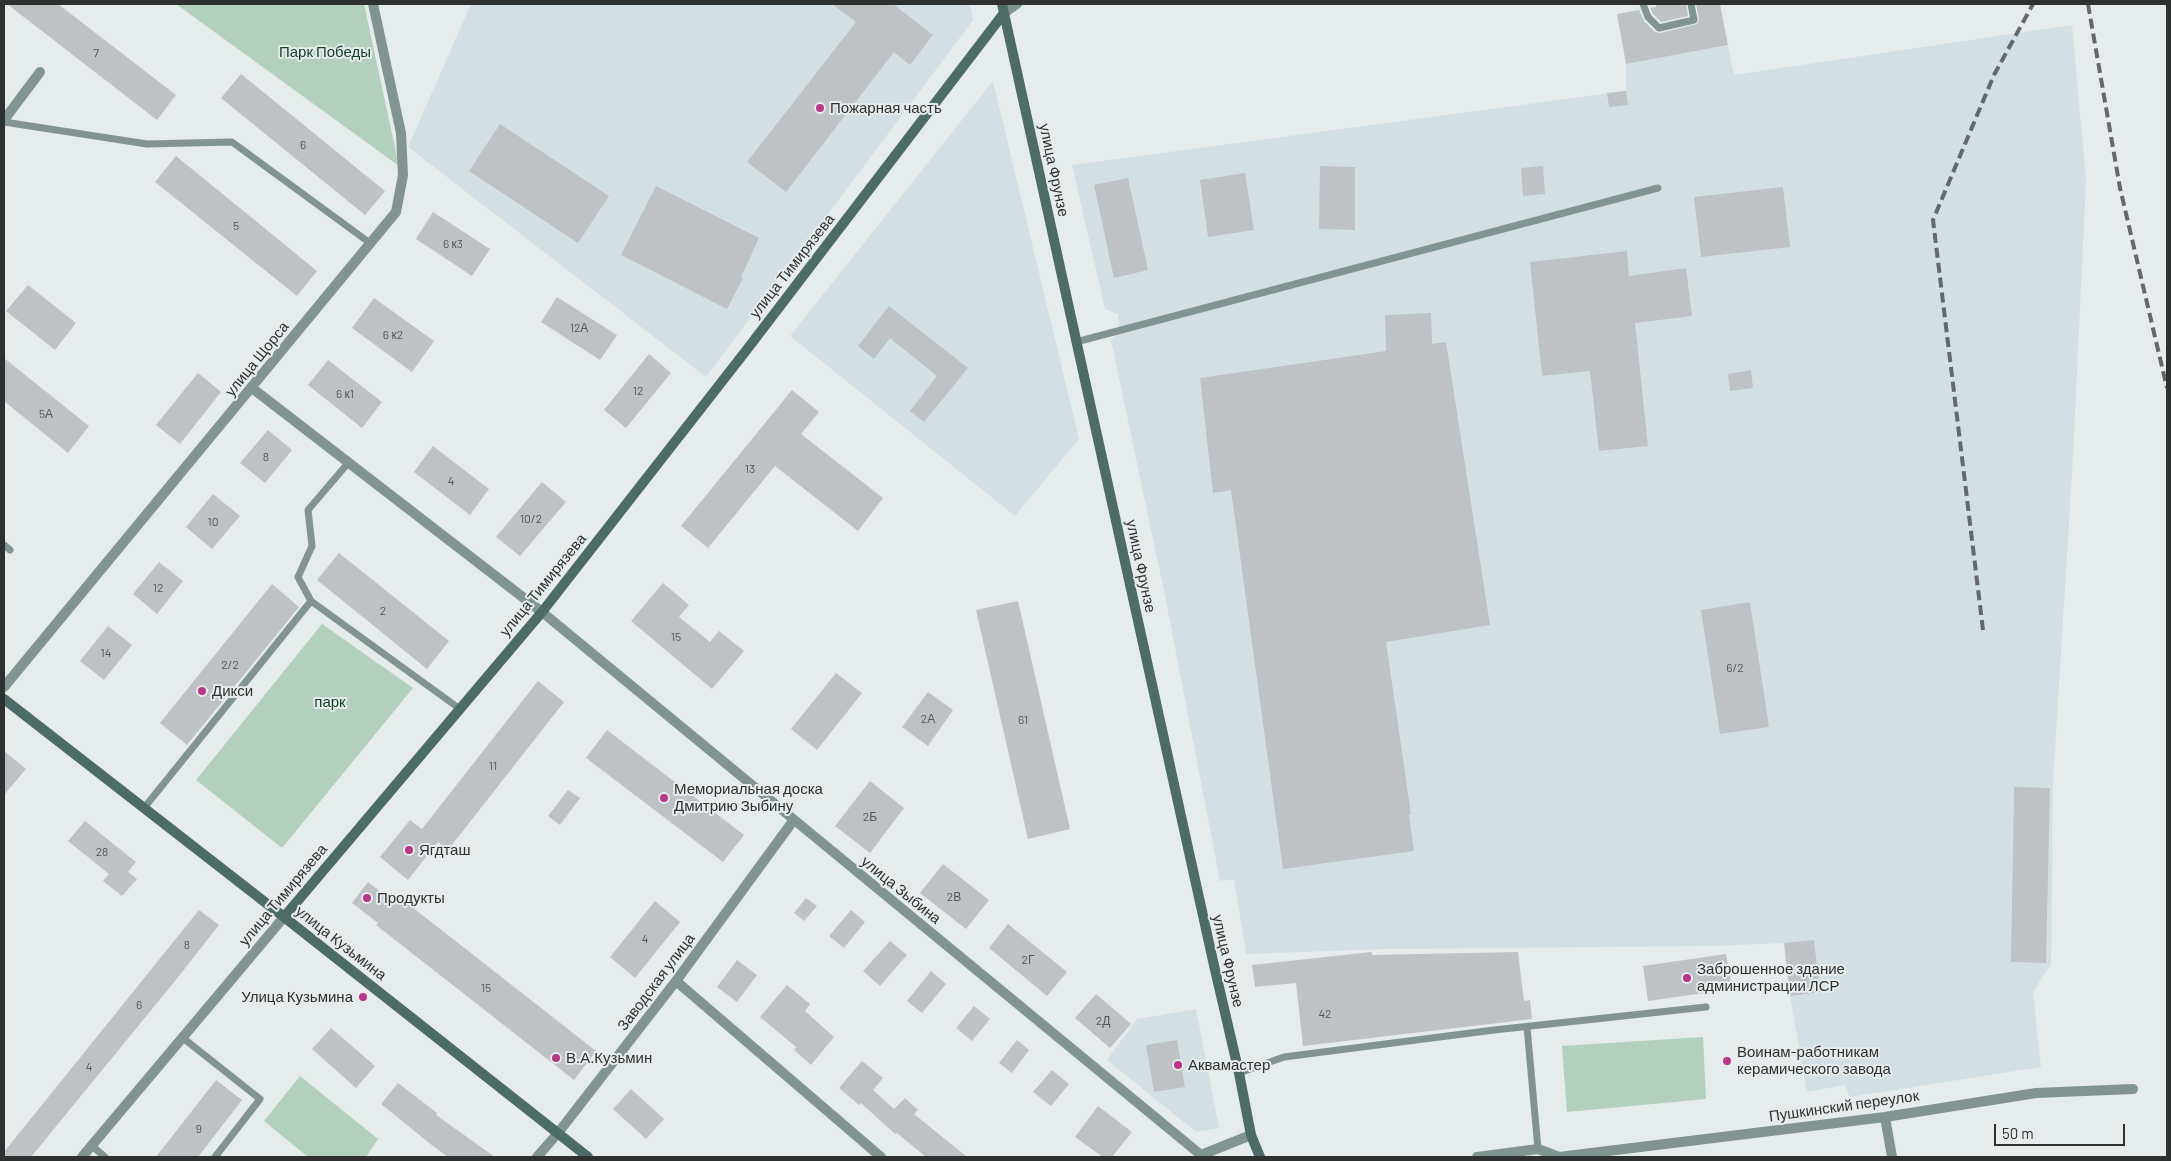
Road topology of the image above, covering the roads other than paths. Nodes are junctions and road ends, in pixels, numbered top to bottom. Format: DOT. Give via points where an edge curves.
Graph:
graph roads {
  1 [pos="373,4"];
  2 [pos="1017,4"];
  3 [pos="1643,4"];
  4 [pos="1691,4"];
  5 [pos="1003,8"];
  6 [pos="40,72"];
  7 [pos="4,121"];
  8 [pos="1658,188"];
  9 [pos="370,243"];
  10 [pos="1076,342"];
  11 [pos="252,388"];
  12 [pos="348,462"];
  13 [pos="311,601"];
  14 [pos="542,612"];
  15 [pos="4,686"];
  16 [pos="4,699"];
  17 [pos="460,709"];
  18 [pos="144,808"];
  19 [pos="793,820"];
  20 [pos="284,917"];
  21 [pos="676,982"];
  22 [pos="1706,1006"];
  23 [pos="1527,1026"];
  24 [pos="183,1038"];
  25 [pos="1239,1073"];
  26 [pos="2133,1089"];
  27 [pos="1885,1117"];
  28 [pos="558,1133"];
  29 [pos="1250,1135"];
  30 [pos="92,1146"];
  31 [pos="1538,1149"];
  32 [pos="1201,1156"];
  33 [pos="82,1157"];
  34 [pos="105,1157"];
  35 [pos="215,1157"];
  36 [pos="537,1157"];
  37 [pos="588,1157"];
  38 [pos="881,1157"];
  39 [pos="1260,1157"];
  40 [pos="1477,1157"];
  41 [pos="1559,1157"];
  42 [pos="1892,1157"];
  1 -- 9 [label="street, улица Щорса" via="401,133 403,175 396,212"];
  2 -- 5 [label="street"];
  3 -- 4 [label="lane" via="1659,28 1694,20"];
  5 -- 10 [label="street, улица Фрунзе"];
  5 -- 14 [label="street, улица Тимирязева" via="751,344"];
  6 -- 7 [label="street"];
  7 -- 9 [label="lane" via="147,144 232,142"];
  8 -- 10 [label="lane"];
  9 -- 11 [label="street, улица Щорса"];
  10 -- 25 [label="street, улица Фрунзе"];
  11 -- 12 [label="street, улица Зыбина"];
  11 -- 15 [label="street, улица Щорса"];
  12 -- 13 [label="lane" via="308,510 312,546 298,577"];
  12 -- 14 [label="street, улица Зыбина"];
  13 -- 17 [label="lane"];
  13 -- 18 [label="lane"];
  14 -- 17 [label="street, улица Тимирязева"];
  14 -- 19 [label="street, улица Зыбина"];
  16 -- 18 [label="street, улица Кузьмина"];
  17 -- 20 [label="street, улица Тимирязева"];
  18 -- 20 [label="street, улица Кузьмина"];
  19 -- 21 [label="street, Заводская улица"];
  19 -- 32 [label="street, улица Зыбина"];
  20 -- 24 [label="street, улица Тимирязева"];
  20 -- 28 [label="street, улица Кузьмина"];
  21 -- 28 [label="street, Заводская улица"];
  21 -- 38 [label="street"];
  22 -- 23 [label="lane"];
  23 -- 25 [label="lane" via="1284,1057"];
  23 -- 31 [label="lane"];
  24 -- 30 [label="street, улица Тимирязева"];
  24 -- 35 [label="lane" via="260,1100"];
  25 -- 29 [label="street, улица Фрунзе"];
  26 -- 27 [label="street, Пушкинский переулок" via="2036,1092"];
  27 -- 41 [label="street, Пушкинский переулок"];
  27 -- 42 [label="street"];
  28 -- 36 [label="street, Заводская улица"];
  28 -- 37 [label="street, улица Кузьмина"];
  29 -- 32 [label="street, улица Зыбина"];
  29 -- 39 [label="street, улица Фрунзе"];
  30 -- 33 [label="street, улица Тимирязева"];
  30 -- 34 [label="lane"];
  31 -- 40 [label="street"];
  31 -- 41 [label="street"];
}
